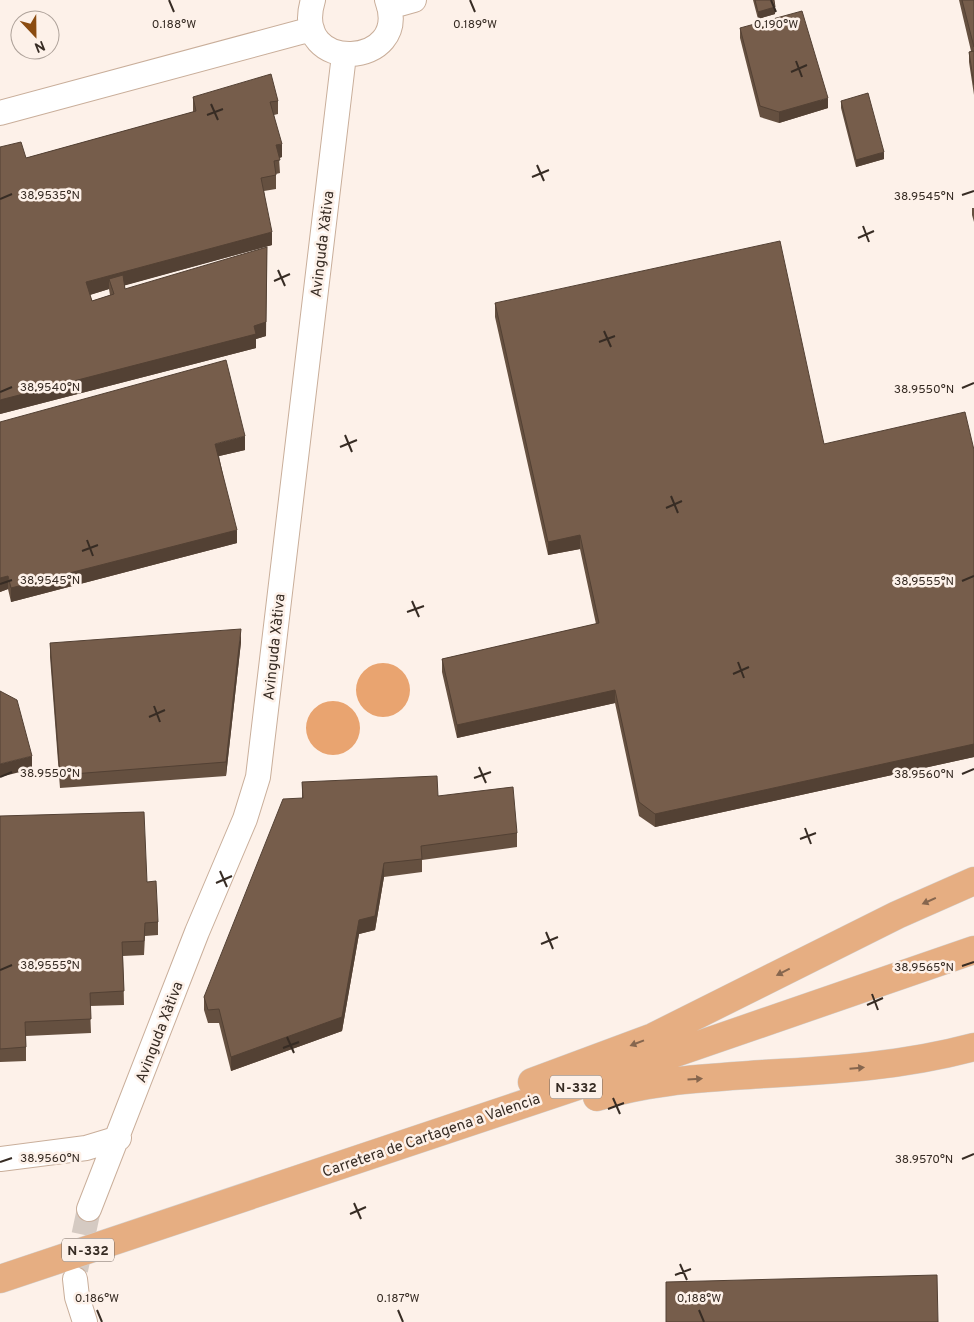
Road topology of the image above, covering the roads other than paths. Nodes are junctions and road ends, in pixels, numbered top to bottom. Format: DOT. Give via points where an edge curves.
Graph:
graph roads {
  1 [pos="313,0"];
  2 [pos="414,0"];
  3 [pos="388,3"];
  4 [pos="312,29"];
  5 [pos="344,56"];
  6 [pos="0,113"];
  7 [pos="974,881"];
  8 [pos="974,950"];
  9 [pos="974,1047"];
  10 [pos="119,1138"];
  11 [pos="0,1159"];
  12 [pos="89,1209"];
  13 [pos="176,1220"];
  14 [pos="0,1279"];
  15 [pos="75,1279"];
  16 [pos="85,1322"];
  1 -- 4 [label="street" via="310,14"];
  2 -- 3 [label="street"];
  3 -- 5 [label="street" via="388,26 380,43 369,51"];
  4 -- 5 [label="street" via="324,46"];
  4 -- 6 [label="street"];
  5 -- 10 [label="street, Avinguda Xàtiva" via="258,777 245,819 197,932"];
  7 -- 13 [label="highway, one-way" via="898,915 653,1037 334,1151"];
  8 -- 13 [label="highway, Carretera de Cartagena a Valencia / N-332"];
  13 -- 9 [label="highway, one-way" via="321,1187 621,1090 676,1080 906,1063"];
  10 -- 11 [label="street" via="86,1148"];
  10 -- 12 [label="street, Avinguda Xàtiva"];
  13 -- 14 [label="highway, Carretera de Cartagena a Valencia / N-332"];
  15 -- 16 [label="street"];
}
